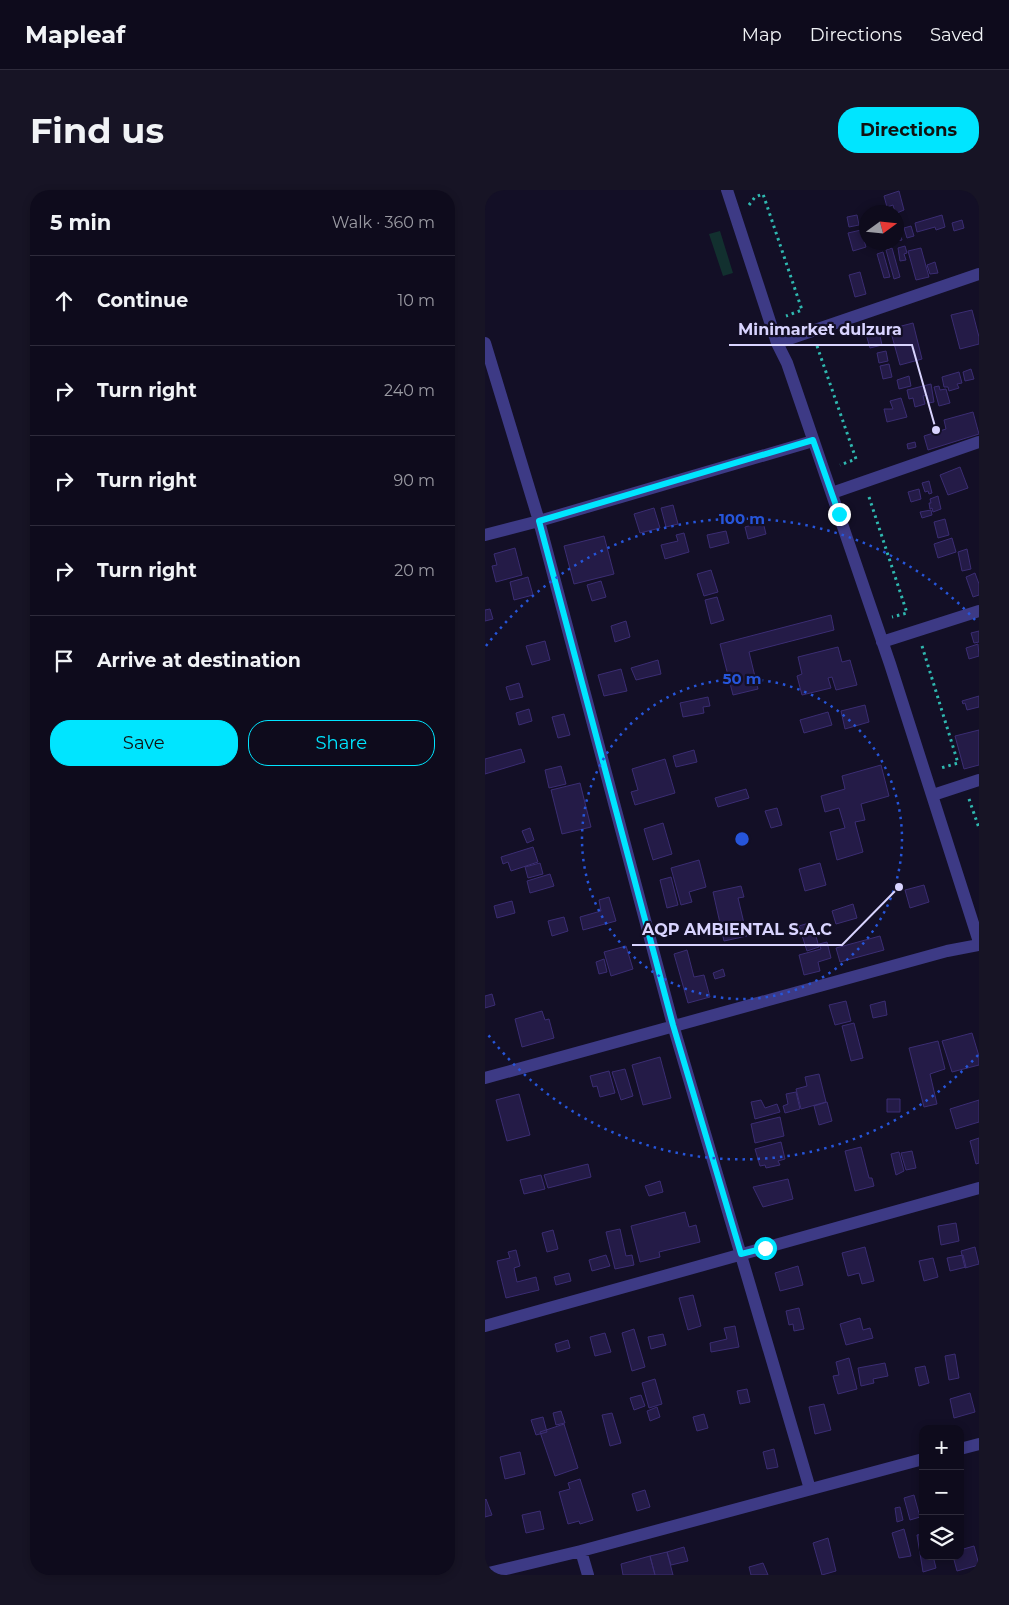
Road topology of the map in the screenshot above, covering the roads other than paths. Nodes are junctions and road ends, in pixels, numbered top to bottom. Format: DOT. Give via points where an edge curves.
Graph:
graph roads {
  1 [pos="729,191"];
  2 [pos="979,274"];
  3 [pos="485,342"];
  4 [pos="777,343"];
  5 [pos="813,440"];
  6 [pos="979,442"];
  7 [pos="832,493"];
  8 [pos="539,521"];
  9 [pos="485,535"];
  10 [pos="979,611"];
  11 [pos="883,642"];
  12 [pos="979,780"];
  13 [pos="933,795"];
  14 [pos="979,944"];
  15 [pos="673,1025"];
  16 [pos="485,1078"];
  17 [pos="979,1188"];
  18 [pos="741,1254"];
  19 [pos="485,1326"];
  20 [pos="979,1444"];
  21 [pos="964,1448"];
  22 [pos="919,1460"];
  23 [pos="809,1489"];
  24 [pos="581,1551"];
  25 [pos="485,1574"];
  26 [pos="588,1575"];
  1 -- 4 [label="street"];
  2 -- 4 [label="street"];
  3 -- 8 [label="street"];
  4 -- 5 [label="street" via="787,362"];
  5 -- 7 [label="street"];
  5 -- 8 [label="street"];
  6 -- 7 [label="street"];
  7 -- 11 [label="street"];
  8 -- 9 [label="street"];
  8 -- 15 [label="street"];
  10 -- 11 [label="street"];
  11 -- 13 [label="street"];
  12 -- 13 [label="street"];
  13 -- 14 [label="street"];
  14 -- 15 [label="street"];
  15 -- 16 [label="street"];
  15 -- 18 [label="street"];
  17 -- 18 [label="street"];
  18 -- 19 [label="street"];
  18 -- 23 [label="street"];
  20 -- 21 [label="street"];
  22 -- 23 [label="street"];
  23 -- 24 [label="street"];
  24 -- 25 [label="street"];
  24 -- 26 [label="street"];
}
